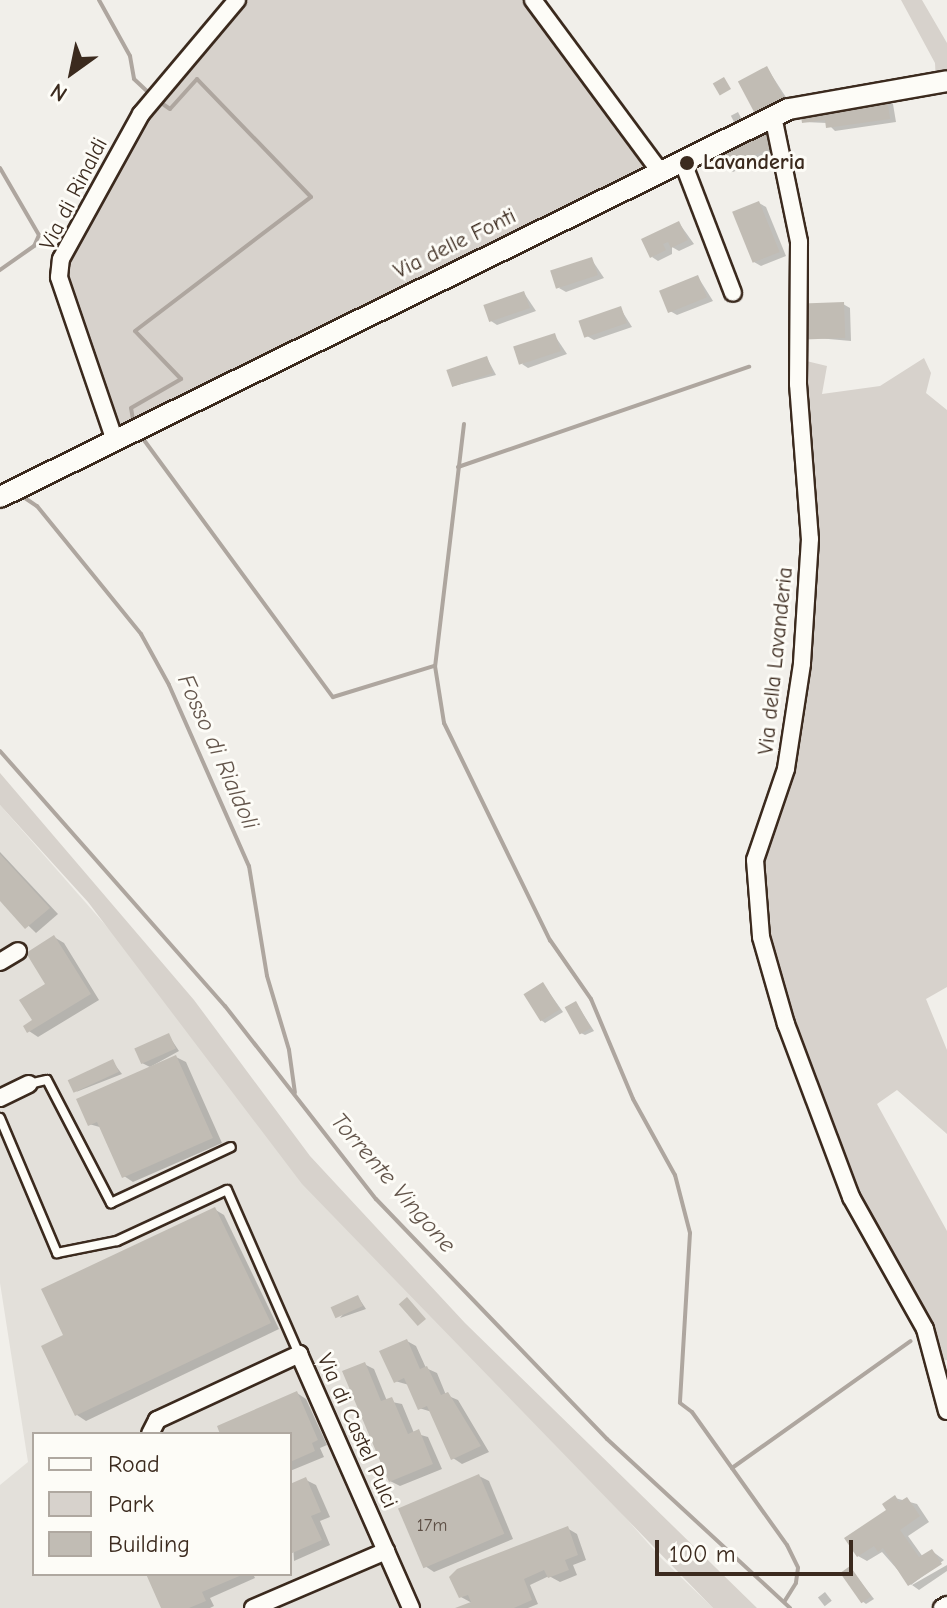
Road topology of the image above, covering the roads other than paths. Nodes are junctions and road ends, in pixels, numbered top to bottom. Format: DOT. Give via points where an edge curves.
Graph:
graph roads {
  1 [pos="237,0"];
  2 [pos="533,0"];
  3 [pos="947,81"];
  4 [pos="773,116"];
  5 [pos="682,160"];
  6 [pos="659,170"];
  7 [pos="733,293"];
  8 [pos="114,438"];
  9 [pos="0,497"];
  10 [pos="18,951"];
  11 [pos="0,962"];
  12 [pos="29,1084"];
  13 [pos="0,1098"];
  14 [pos="0,1118"];
  15 [pos="231,1147"];
  16 [pos="299,1354"];
  17 [pos="947,1411"];
  18 [pos="151,1432"];
  19 [pos="386,1551"];
  20 [pos="253,1608"];
  21 [pos="411,1608"];
  1 -- 8 [label="street, Via di Rinaldi" via="141,114 61,259 59,277"];
  2 -- 6 [label="street"];
  3 -- 4 [label="street, Via delle Fonti"];
  4 -- 5 [label="street, Via delle Fonti"];
  4 -- 17 [label="street, Via della Lavanderia" via="799,242 798,384 810,539 802,664 786,769 755,860 761,937 786,1024 851,1197 925,1329"];
  5 -- 6 [label="street, Via delle Fonti"];
  5 -- 7 [label="street"];
  6 -- 8 [label="street, Via delle Fonti"];
  8 -- 9 [label="street, Via delle Fonti"];
  10 -- 11 [label="street"];
  12 -- 13 [label="street"];
  12 -- 15 [label="lane" via="47,1080 111,1203"];
  14 -- 16 [label="lane" via="57,1253 117,1241 227,1190"];
  16 -- 18 [label="street, Via di Castel Pulci" via="157,1420"];
  16 -- 19 [label="street, Via di Castel Pulci"];
  19 -- 20 [label="street"];
  19 -- 21 [label="street, Via di Castel Pulci"];
}
